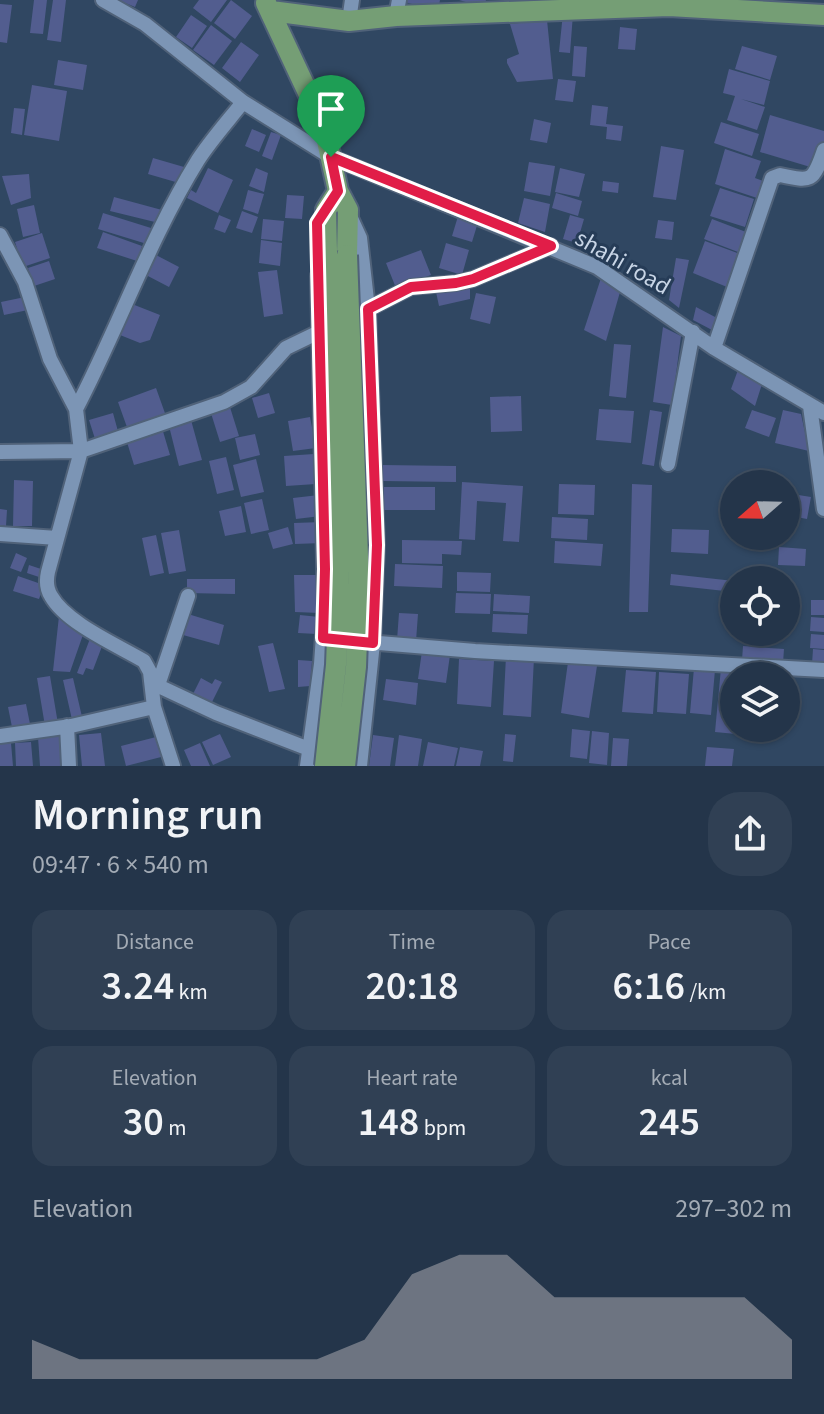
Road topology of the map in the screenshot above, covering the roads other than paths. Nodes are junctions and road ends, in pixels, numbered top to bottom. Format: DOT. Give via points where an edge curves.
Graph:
graph roads {
  1 [pos="103,0"];
  2 [pos="352,0"];
  3 [pos="669,3"];
  4 [pos="267,6"];
  5 [pos="397,8"];
  6 [pos="824,15"];
  7 [pos="349,21"];
  8 [pos="243,102"];
  9 [pos="824,150"];
  10 [pos="331,157"];
  11 [pos="338,191"];
  12 [pos="326,210"];
  13 [pos="348,210"];
  14 [pos="0,235"];
  15 [pos="551,246"];
  16 [pos="337,253"];
  17 [pos="368,309"];
  18 [pos="319,332"];
  19 [pos="693,332"];
  20 [pos="714,348"];
  21 [pos="810,406"];
  22 [pos="76,409"];
  23 [pos="824,413"];
  24 [pos="81,451"];
  25 [pos="0,452"];
  26 [pos="668,464"];
  27 [pos="824,509"];
  28 [pos="0,534"];
  29 [pos="57,538"];
  30 [pos="188,596"];
  31 [pos="323,638"];
  32 [pos="373,643"];
  33 [pos="824,670"];
  34 [pos="155,684"];
  35 [pos="154,707"];
  36 [pos="67,726"];
  37 [pos="0,736"];
  38 [pos="309,749"];
  39 [pos="69,766"];
  40 [pos="173,766"];
  41 [pos="307,766"];
  42 [pos="325,766"];
  43 [pos="345,766"];
  44 [pos="360,766"];
  1 -- 8 [label="street, shahi road" via="145,24"];
  2 -- 7 [label="street"];
  3 -- 5 [label="main road"];
  3 -- 6 [label="main road"];
  4 -- 7 [label="main road"];
  4 -- 10 [label="main road" via="324,127"];
  5 -- 7 [label="main road"];
  8 -- 10 [label="street, shahi road"];
  8 -- 22 [label="street" via="199,159 170,209"];
  9 -- 20 [label="street" via="811,178 772,178"];
  10 -- 11 [label="main road"];
  10 -- 15 [label="street, shahi road"];
  11 -- 12 [label="main road"];
  11 -- 13 [label="main road"];
  12 -- 16 [label="main road"];
  12 -- 18 [label="street" via="317,223"];
  13 -- 16 [label="main road"];
  13 -- 17 [label="street" via="360,238"];
  14 -- 22 [label="street" via="25,282 50,359"];
  15 -- 17 [label="street" via="473,279 411,287"];
  15 -- 19 [label="street, shahi road" via="597,267"];
  16 -- 42 [label="main road, bridge" via="339,585"];
  16 -- 43 [label="main road, bridge" via="359,584"];
  17 -- 32 [label="street" via="377,545"];
  18 -- 24 [label="street" via="286,348 239,396"];
  18 -- 31 [label="street"];
  19 -- 20 [label="street, shahi road"];
  19 -- 26 [label="street"];
  20 -- 21 [label="street, shahi road"];
  21 -- 23 [label="street, shahi road"];
  21 -- 27 [label="street"];
  22 -- 24 [label="street"];
  24 -- 25 [label="street"];
  24 -- 29 [label="street"];
  28 -- 29 [label="street"];
  29 -- 34 [label="street" via="46,583 49,594 68,615 144,661"];
  30 -- 34 [label="street"];
  31 -- 32 [label="street"];
  31 -- 38 [label="street"];
  32 -- 33 [label="street"];
  32 -- 44 [label="street"];
  34 -- 35 [label="street"];
  34 -- 38 [label="street"];
  35 -- 36 [label="street"];
  35 -- 40 [label="street"];
  36 -- 37 [label="street"];
  36 -- 39 [label="street"];
  38 -- 41 [label="street"];
}
